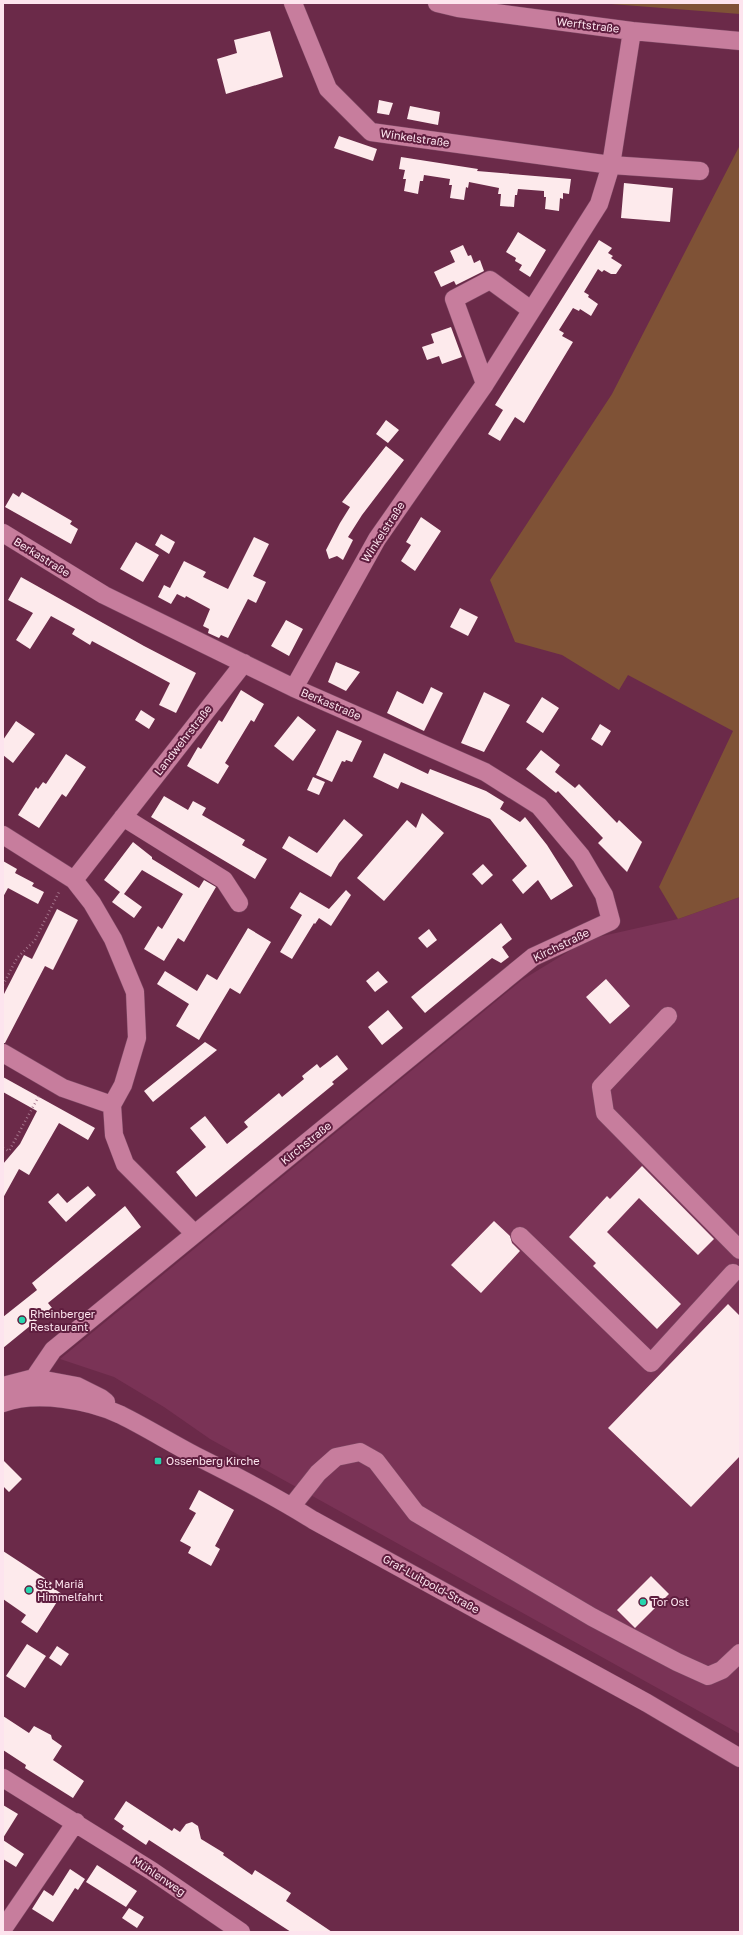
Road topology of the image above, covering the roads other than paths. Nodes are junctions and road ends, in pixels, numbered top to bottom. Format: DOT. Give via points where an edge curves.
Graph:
graph roads {
  1 [pos="293,3"];
  2 [pos="437,3"];
  3 [pos="632,31"];
  4 [pos="740,41"];
  5 [pos="611,165"];
  6 [pos="700,171"];
  7 [pos="531,310"];
  8 [pos="485,384"];
  9 [pos="3,533"];
  10 [pos="244,663"];
  11 [pos="294,688"];
  12 [pos="123,817"];
  13 [pos="3,835"];
  14 [pos="70,878"];
  15 [pos="239,903"];
  16 [pos="610,921"];
  17 [pos="668,1016"];
  18 [pos="3,1053"];
  19 [pos="112,1104"];
  20 [pos="195,1234"];
  21 [pos="520,1236"];
  22 [pos="740,1250"];
  23 [pos="738,1273"];
  24 [pos="34,1378"];
  25 [pos="3,1386"];
  26 [pos="36,1397"];
  27 [pos="3,1403"];
  28 [pos="120,1415"];
  29 [pos="292,1506"];
  30 [pos="740,1653"];
  31 [pos="740,1758"];
  32 [pos="3,1778"];
  33 [pos="76,1822"];
  34 [pos="3,1929"];
  35 [pos="242,1932"];
  1 -- 5 [label="street, Winkelstraße" via="328,89 372,132"];
  2 -- 3 [label="street, Werftstraße"];
  3 -- 4 [label="street, Werftstraße"];
  3 -- 5 [label="street, Winkelstraße"];
  5 -- 6 [label="street, Winkelstraße"];
  5 -- 7 [label="street, Winkelstraße" via="599,204"];
  7 -- 8 [label="street, Winkelstraße"];
  7 -- 8 [label="street" via="490,280 454,299"];
  8 -- 11 [label="street, Winkelstraße" via="377,539"];
  9 -- 10 [label="street, Berkastraße" via="104,595"];
  10 -- 11 [label="street, Berkastraße"];
  10 -- 12 [label="street, Landwehrstraße"];
  11 -- 16 [label="street, Berkastraße" via="485,772 540,806 581,856 604,894"];
  12 -- 14 [label="street, Landwehrstraße"];
  12 -- 15 [label="street" via="224,880"];
  13 -- 14 [label="street"];
  14 -- 19 [label="street" via="92,903 113,939 135,992 137,1038 123,1085"];
  16 -- 20 [label="street, Kirchstraße" via="533,957"];
  17 -- 22 [label="street" via="601,1087 605,1113"];
  18 -- 19 [label="street" via="63,1088"];
  19 -- 20 [label="street" via="114,1135 125,1164"];
  20 -- 24 [label="street, Kirchstraße" via="53,1350"];
  21 -- 23 [label="street" via="651,1363"];
  24 -- 25 [label="street, Graf-Luitpold-Straße"];
  24 -- 26 [label="street"];
  24 -- 28 [label="street, Graf-Luitpold-Straße" via="77,1386 101,1398"];
  26 -- 27 [label="street, Graf-Luitpold-Straße"];
  26 -- 28 [label="street, Graf-Luitpold-Straße" via="80,1402"];
  28 -- 29 [label="street, Graf-Luitpold-Straße"];
  29 -- 30 [label="street" via="318,1473 336,1457 360,1452 376,1461 416,1513 592,1617 708,1676 722,1670"];
  29 -- 31 [label="street, Graf-Luitpold-Straße"];
  32 -- 33 [label="street, Mühlenweg"];
  33 -- 34 [label="street"];
  33 -- 35 [label="street, Mühlenweg"];
}
